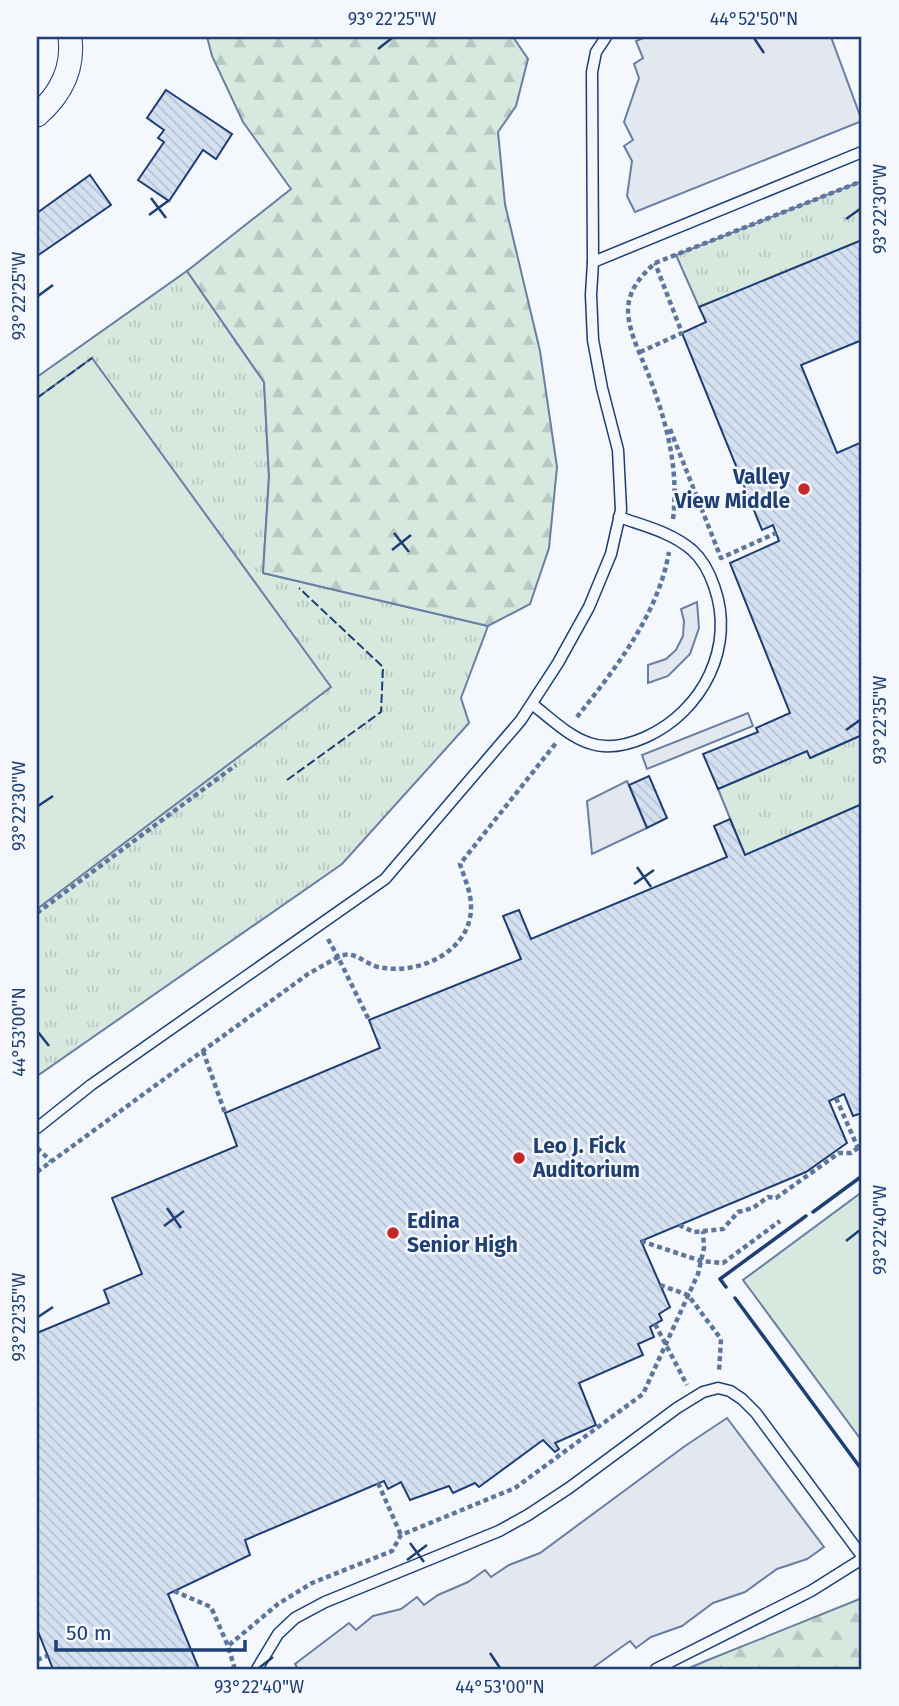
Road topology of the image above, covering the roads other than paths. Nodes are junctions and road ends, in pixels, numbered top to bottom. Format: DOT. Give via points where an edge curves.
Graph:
graph roads {
  1 [pos="70,37"];
  2 [pos="607,37"];
  3 [pos="37,115"];
  4 [pos="862,152"];
  5 [pos="593,262"];
  6 [pos="619,517"];
  7 [pos="531,704"];
  8 [pos="37,1128"];
  9 [pos="862,1558"];
  10 [pos="257,1669"];
  11 [pos="656,1669"];
  1 -- 3 [label="street" via="66,80"];
  2 -- 5 [label="lane" via="596,52 592,72"];
  4 -- 5 [label="lane"];
  5 -- 6 [label="lane" via="593,340 618,450"];
  6 -- 7 [label="lane" via="611,554 589,607"];
  6 -- 7 [label="lane" via="671,535 693,552 710,575 723,630 705,685 680,714 655,732 612,747 589,743"];
  7 -- 8 [label="lane" via="385,879 91,1085"];
  9 -- 10 [label="lane" via="755,1413 742,1399 718,1388 695,1397 569,1488 499,1531 295,1618 278,1634"];
  9 -- 11 [label="lane" via="811,1591"];
}
